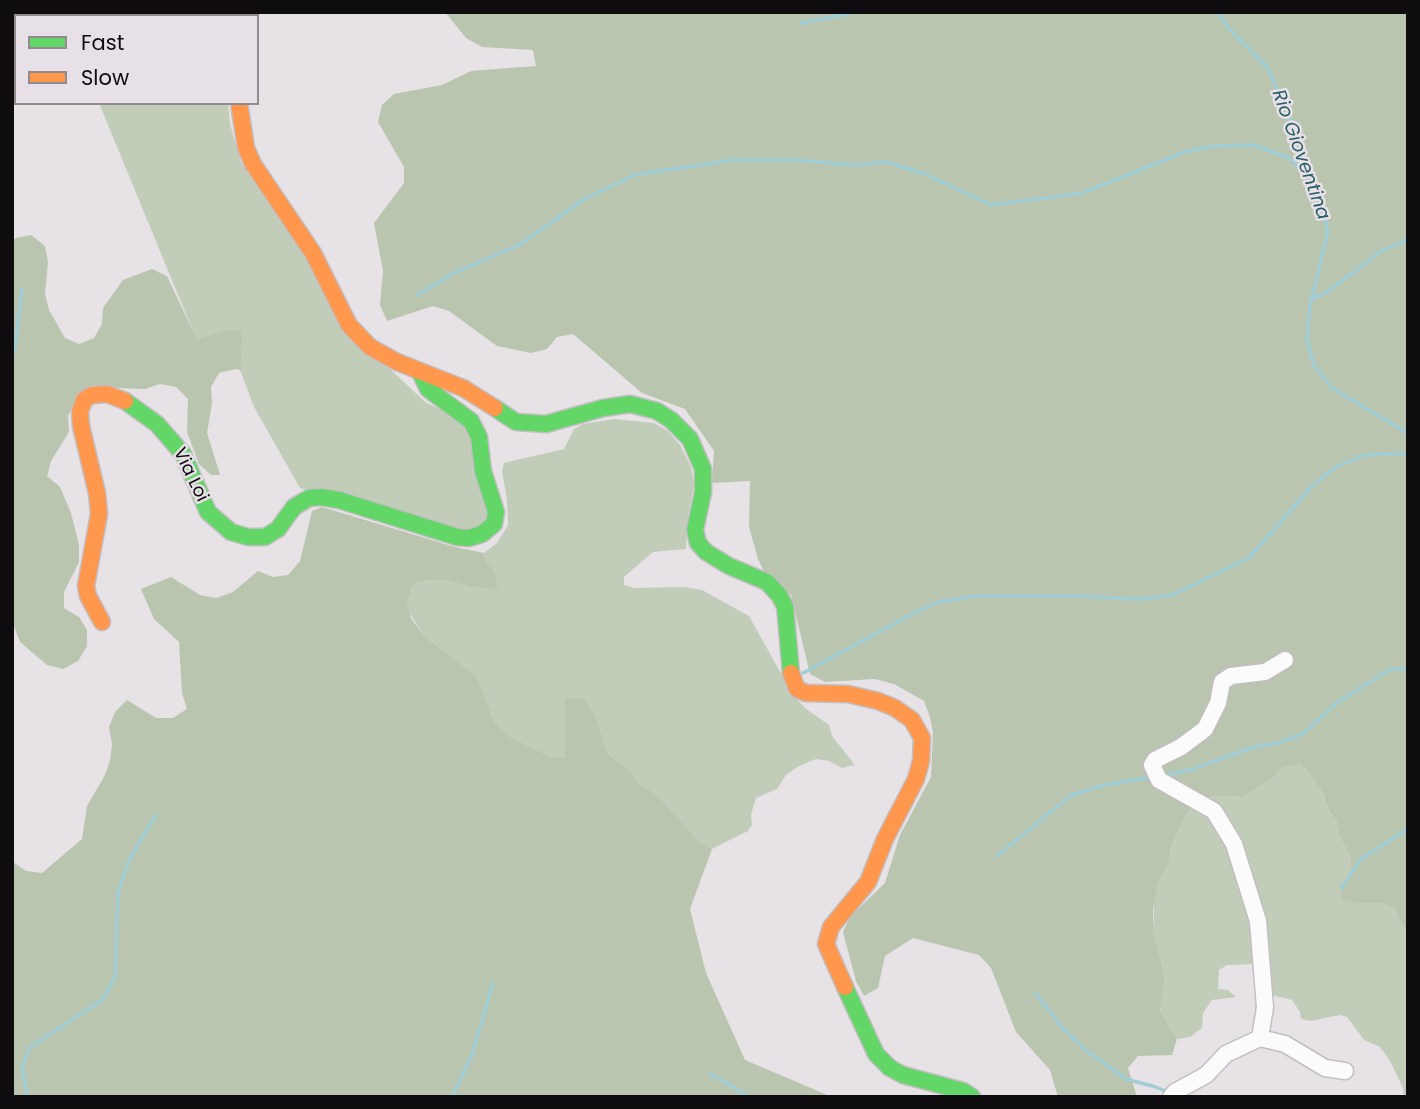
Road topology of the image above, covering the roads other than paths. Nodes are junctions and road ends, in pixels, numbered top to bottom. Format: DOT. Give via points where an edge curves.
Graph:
graph roads {
  1 [pos="239,105"];
  2 [pos="420,372"];
  3 [pos="102,622"];
  4 [pos="1285,660"];
  5 [pos="1260,1038"];
  6 [pos="1345,1070"];
  7 [pos="972,1097"];
  8 [pos="1171,1097"];
  1 -- 2 [label="main road" via="253,164 313,253 349,325 370,347"];
  2 -- 3 [label="main road, Via Loi" via="428,389 471,421 479,438 496,512 494,524 482,534 457,537 321,498 309,498 294,507 265,537 232,532 208,512 183,454 158,424 123,399 107,394 84,400 81,426 99,514 86,586"];
  2 -- 7 [label="main road" via="463,388 516,422 546,424 630,404 671,420 690,439 703,469 695,530 698,543 729,566 767,582 779,595 788,627 789,668 797,689 878,701 912,720 922,738 916,779 867,882 831,927 826,944 876,1054 903,1075"];
  4 -- 5 [label="street" via="1265,672 1222,682 1205,729 1152,765 1158,780 1214,811 1234,844 1259,930 1265,1007"];
  5 -- 6 [label="street" via="1285,1044 1329,1070"];
  5 -- 8 [label="street" via="1226,1055 1206,1075"];
}
